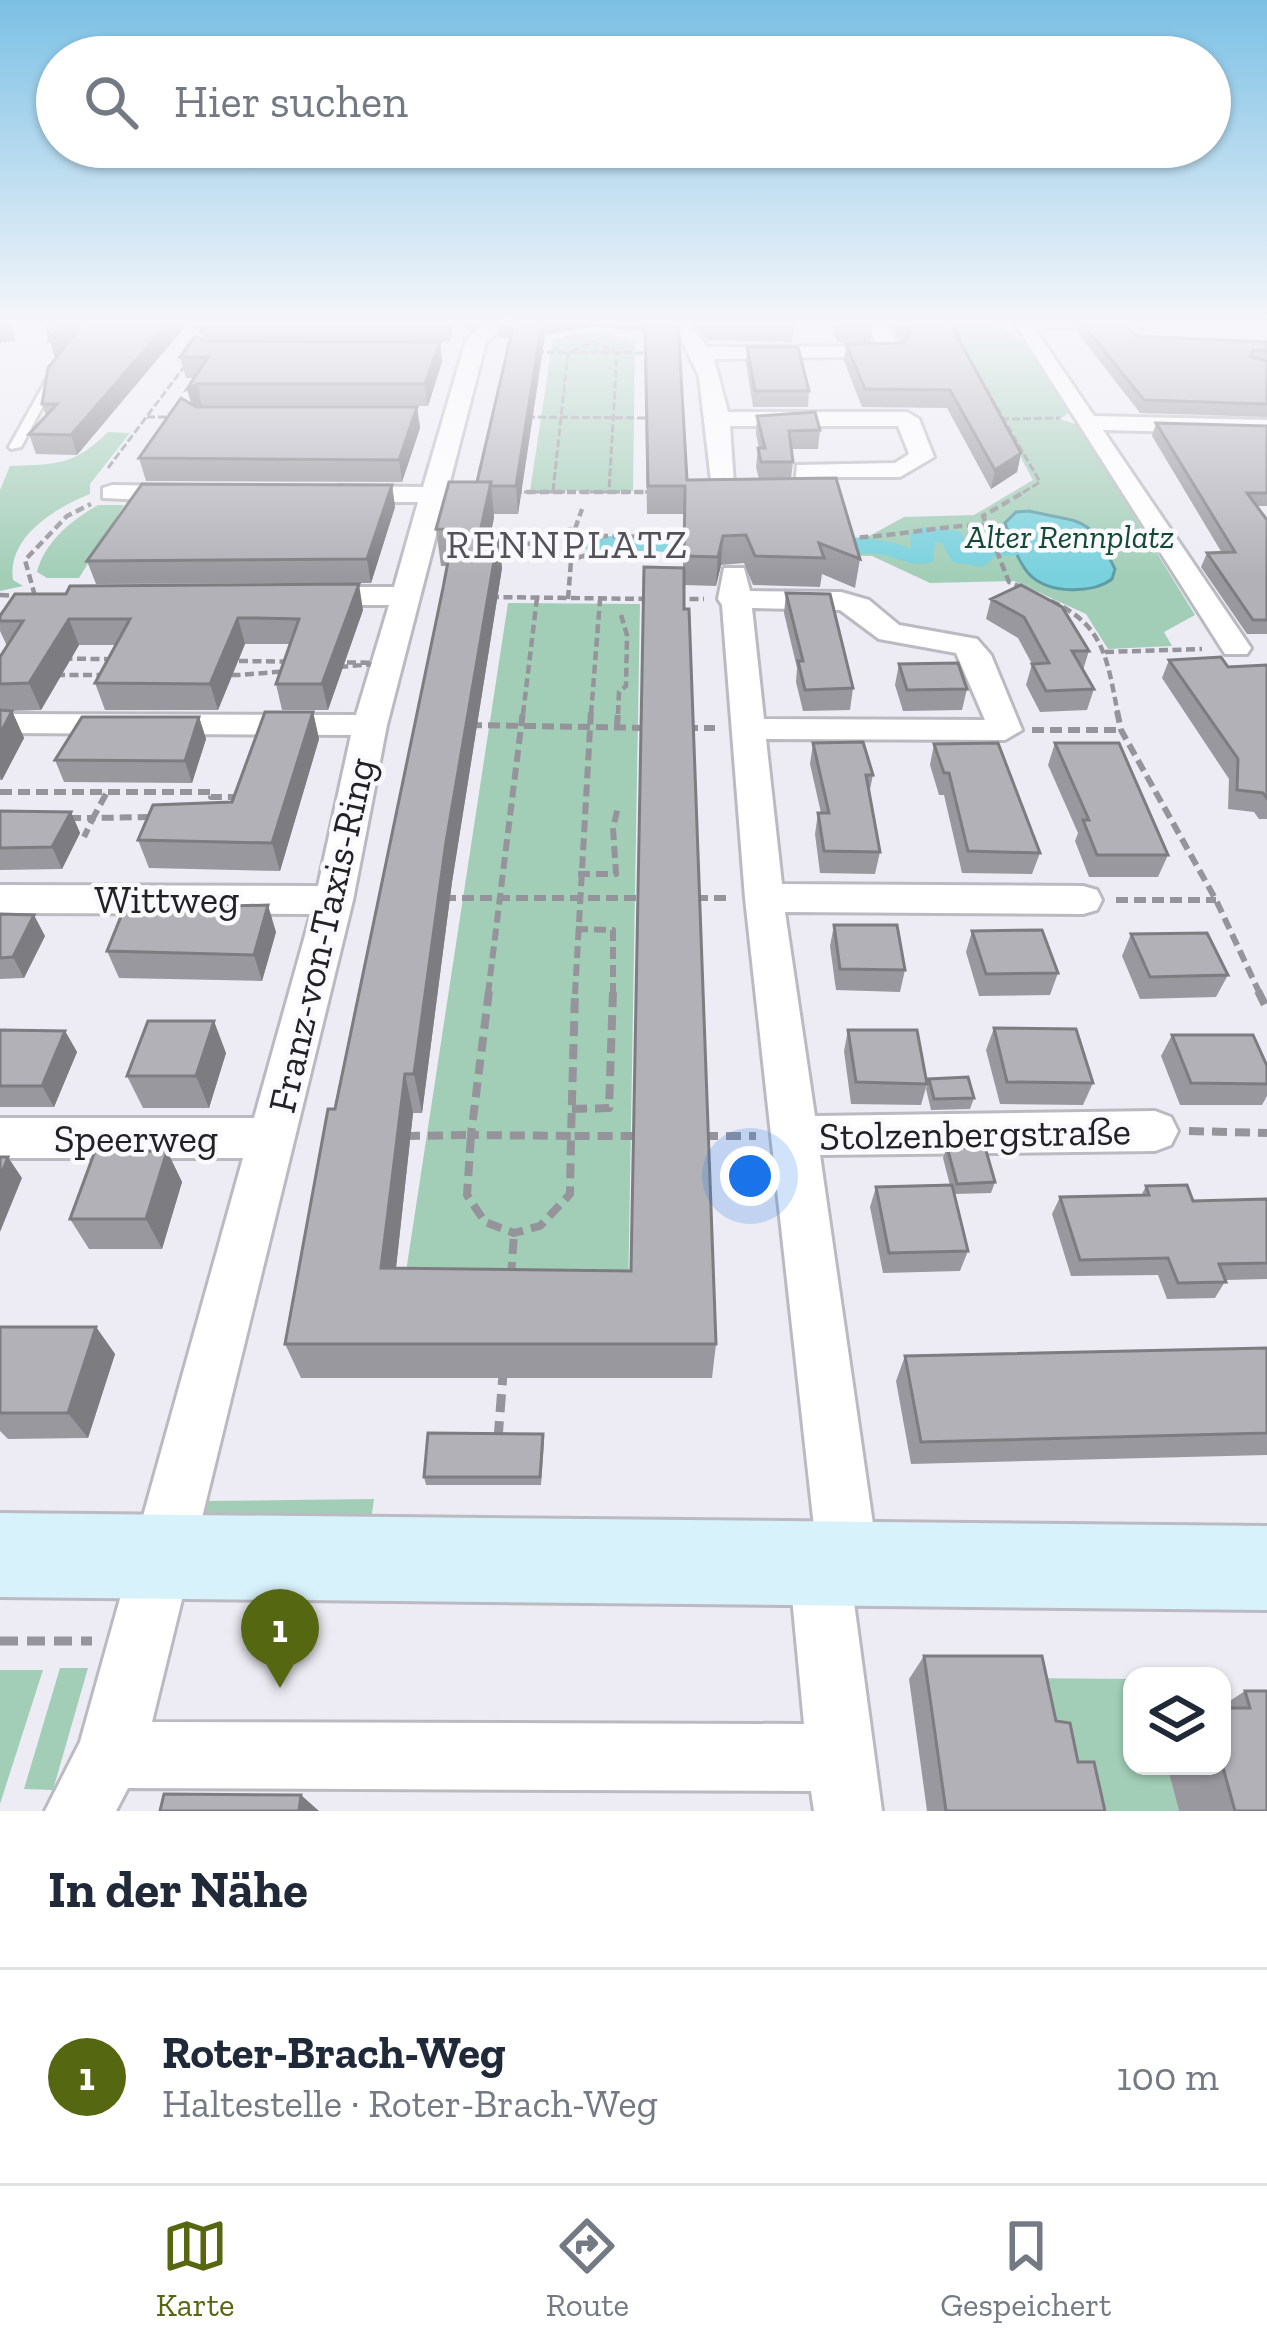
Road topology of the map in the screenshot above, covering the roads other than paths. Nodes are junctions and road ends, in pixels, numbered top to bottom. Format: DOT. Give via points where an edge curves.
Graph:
graph roads {
  1 [pos="34,407"];
  2 [pos="449,407"];
  3 [pos="714,407"];
  4 [pos="1079,407"];
  5 [pos="716,418"];
  6 [pos="1090,423"];
  7 [pos="1267,427"];
  8 [pos="15,447"];
  9 [pos="112,494"];
  10 [pos="228,494"];
  11 [pos="320,494"];
  12 [pos="435,494"];
  13 [pos="273,596"];
  14 [pos="407,596"];
  15 [pos="1236,648"];
  16 [pos="3,722"];
  17 [pos="370,725"];
  18 [pos="748,729"];
  19 [pos="764,898"];
  20 [pos="0,899"];
  21 [pos="1083,899"];
  22 [pos="334,900"];
  23 [pos="1156,1131"];
  24 [pos="795,1136"];
  25 [pos="0,1138"];
  26 [pos="272,1138"];
  27 [pos="0,1555"];
  28 [pos="161,1559"];
  29 [pos="834,1566"];
  30 [pos="1267,1568"];
  31 [pos="94,1783"];
  32 [pos="844,1784"];
  1 -- 8 [label="lane"];
  2 -- 12 [label="street, Franz-von-Taxis-Ring"];
  3 -- 5 [label="street"];
  4 -- 6 [label="street"];
  5 -- 5 [label="street" via="907,419 922,457 900,470 806,470 809,494 722,493"];
  6 -- 7 [label="street"];
  6 -- 15 [label="street"];
  9 -- 10 [label="street"];
  11 -- 12 [label="street"];
  12 -- 14 [label="street, Franz-von-Taxis-Ring"];
  13 -- 14 [label="street"];
  14 -- 17 [label="street, Franz-von-Taxis-Ring"];
  16 -- 17 [label="street"];
  17 -- 22 [label="street, Franz-von-Taxis-Ring"];
  18 -- 18 [label="street, Stolzenbergstraße" via="733,587 859,606 890,633 966,645 1005,730"];
  18 -- 19 [label="street, Stolzenbergstraße"];
  19 -- 21 [label="street"];
  19 -- 24 [label="street, Stolzenbergstraße"];
  20 -- 22 [label="street, Wittweg"];
  22 -- 26 [label="street, Franz-von-Taxis-Ring"];
  23 -- 24 [label="street, Stolzenbergstraße"];
  24 -- 29 [label="street, Stolzenbergstraße"];
  25 -- 26 [label="street, Speerweg"];
  26 -- 28 [label="street, Franz-von-Taxis-Ring"];
  27 -- 28 [label="street"];
  28 -- 29 [label="street"];
  28 -- 31 [label="street, Franz-von-Taxis-Ring"];
  29 -- 30 [label="street"];
  29 -- 32 [label="street, Stolzenbergstraße"];
  31 -- 32 [label="street"];
}
